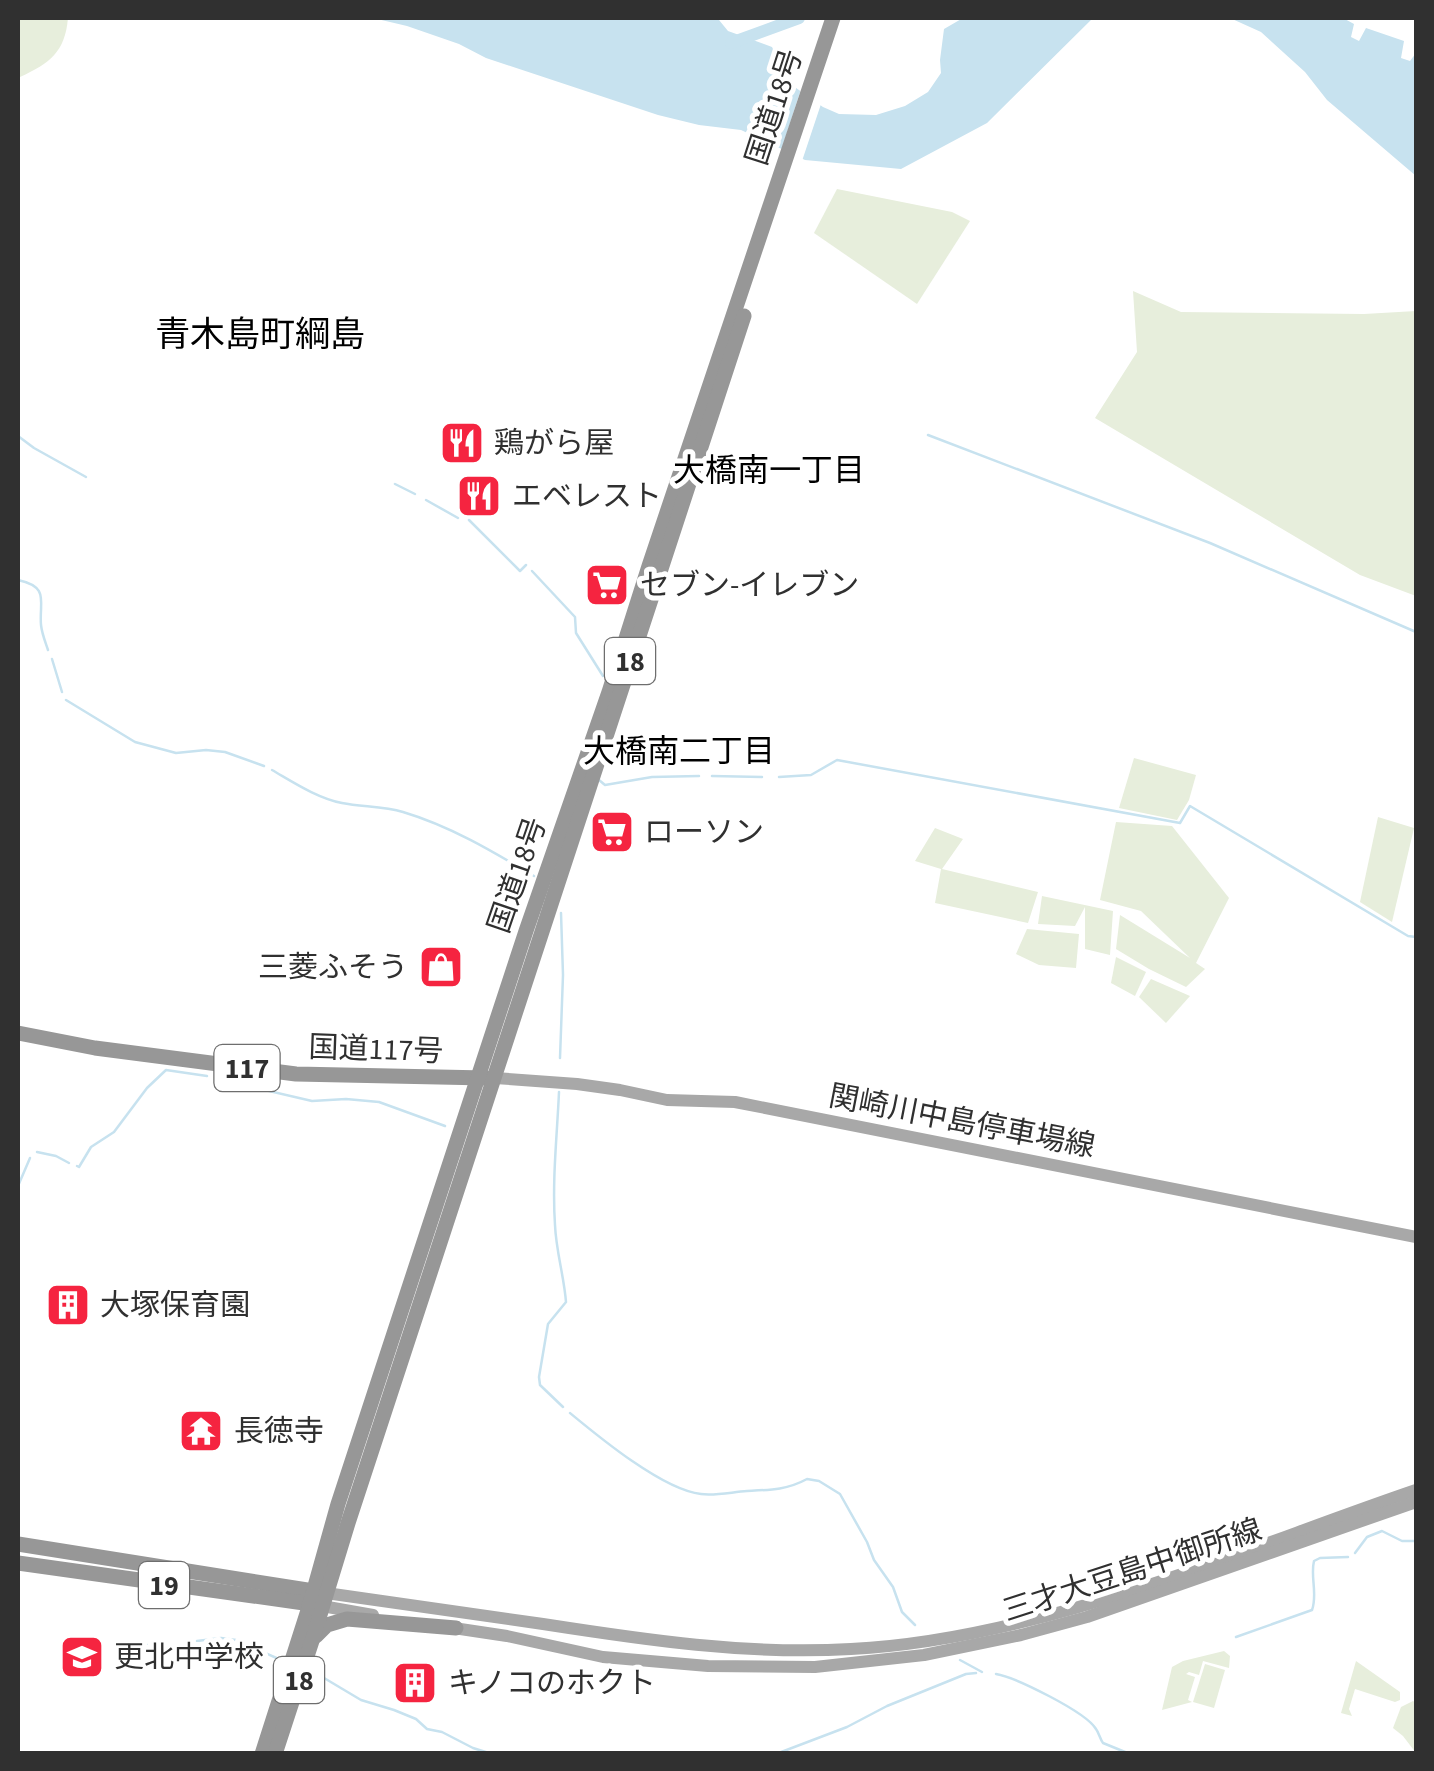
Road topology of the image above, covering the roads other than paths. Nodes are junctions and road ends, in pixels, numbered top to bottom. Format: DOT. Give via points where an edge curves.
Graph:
graph roads {
  1 [pos="833,18"];
  2 [pos="843,18"];
  3 [pos="763,242"];
  4 [pos="18,1033"];
  5 [pos="487,1078"];
  6 [pos="1416,1237"];
  7 [pos="1416,1490"];
  8 [pos="1416,1502"];
  9 [pos="338,1504"];
  10 [pos="18,1544"];
  11 [pos="18,1563"];
  12 [pos="238,1578"];
  13 [pos="318,1599"];
  14 [pos="456,1628"];
  15 [pos="312,1642"];
  16 [pos="262,1754"];
  17 [pos="275,1754"];
  1 -- 3 [label="highway, 国道18号 / 18"];
  2 -- 3 [label="highway, 国道18号 / 18"];
  3 -- 5 [label="highway, 国道18号 / 18"];
  4 -- 5 [label="highway, 国道117号 / 117" via="296,1074"];
  5 -- 6 [label="main road, 関崎川中島停車場線" via="736,1102"];
  5 -- 9 [label="highway, 国道18号 / 18"];
  5 -- 13 [label="highway, 国道18号 / 18"];
  7 -- 13 [label="main road, 三才大豆島中御所線" via="1040,1617 854,1649 681,1644"];
  8 -- 14 [label="main road, 三才大豆島中御所線" via="1087,1617 924,1655 814,1666 708,1666 603,1657"];
  9 -- 12 [label="highway" via="306,1578"];
  9 -- 13 [label="highway, 国道18号 / 18"];
  10 -- 12 [label="highway, 19"];
  11 -- 13 [label="highway, 19"];
  12 -- 13 [label="highway, 19"];
  13 -- 14 [label="main road, 三才大豆島中御所線"];
  13 -- 15 [label="highway, 国道18号 / 18"];
  13 -- 16 [label="highway, 国道18号 / 18"];
  14 -- 15 [label="highway" via="347,1619 326,1625"];
  15 -- 17 [label="highway, 国道18号 / 18"];
}
